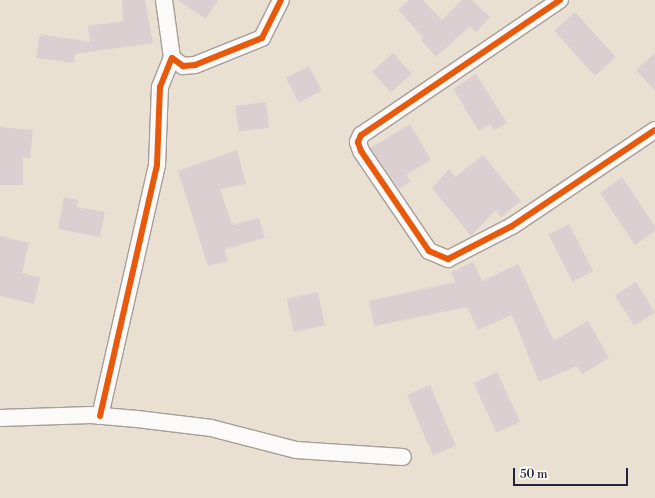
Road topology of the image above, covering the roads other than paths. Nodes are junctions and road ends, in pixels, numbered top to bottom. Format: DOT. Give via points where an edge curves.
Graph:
graph roads {
  1 [pos="164,0"];
  2 [pos="282,0"];
  3 [pos="560,0"];
  4 [pos="172,58"];
  5 [pos="655,130"];
  6 [pos="100,416"];
  7 [pos="0,418"];
  8 [pos="403,458"];
  1 -- 4 [label="street"];
  2 -- 4 [label="street" via="262,38 195,65 183,66"];
  3 -- 5 [label="street" via="361,135 358,142 361,151 430,251 448,259 512,226"];
  4 -- 6 [label="street" via="160,88 157,165"];
  6 -- 7 [label="street"];
  6 -- 8 [label="street" via="211,428 296,450"];
}
